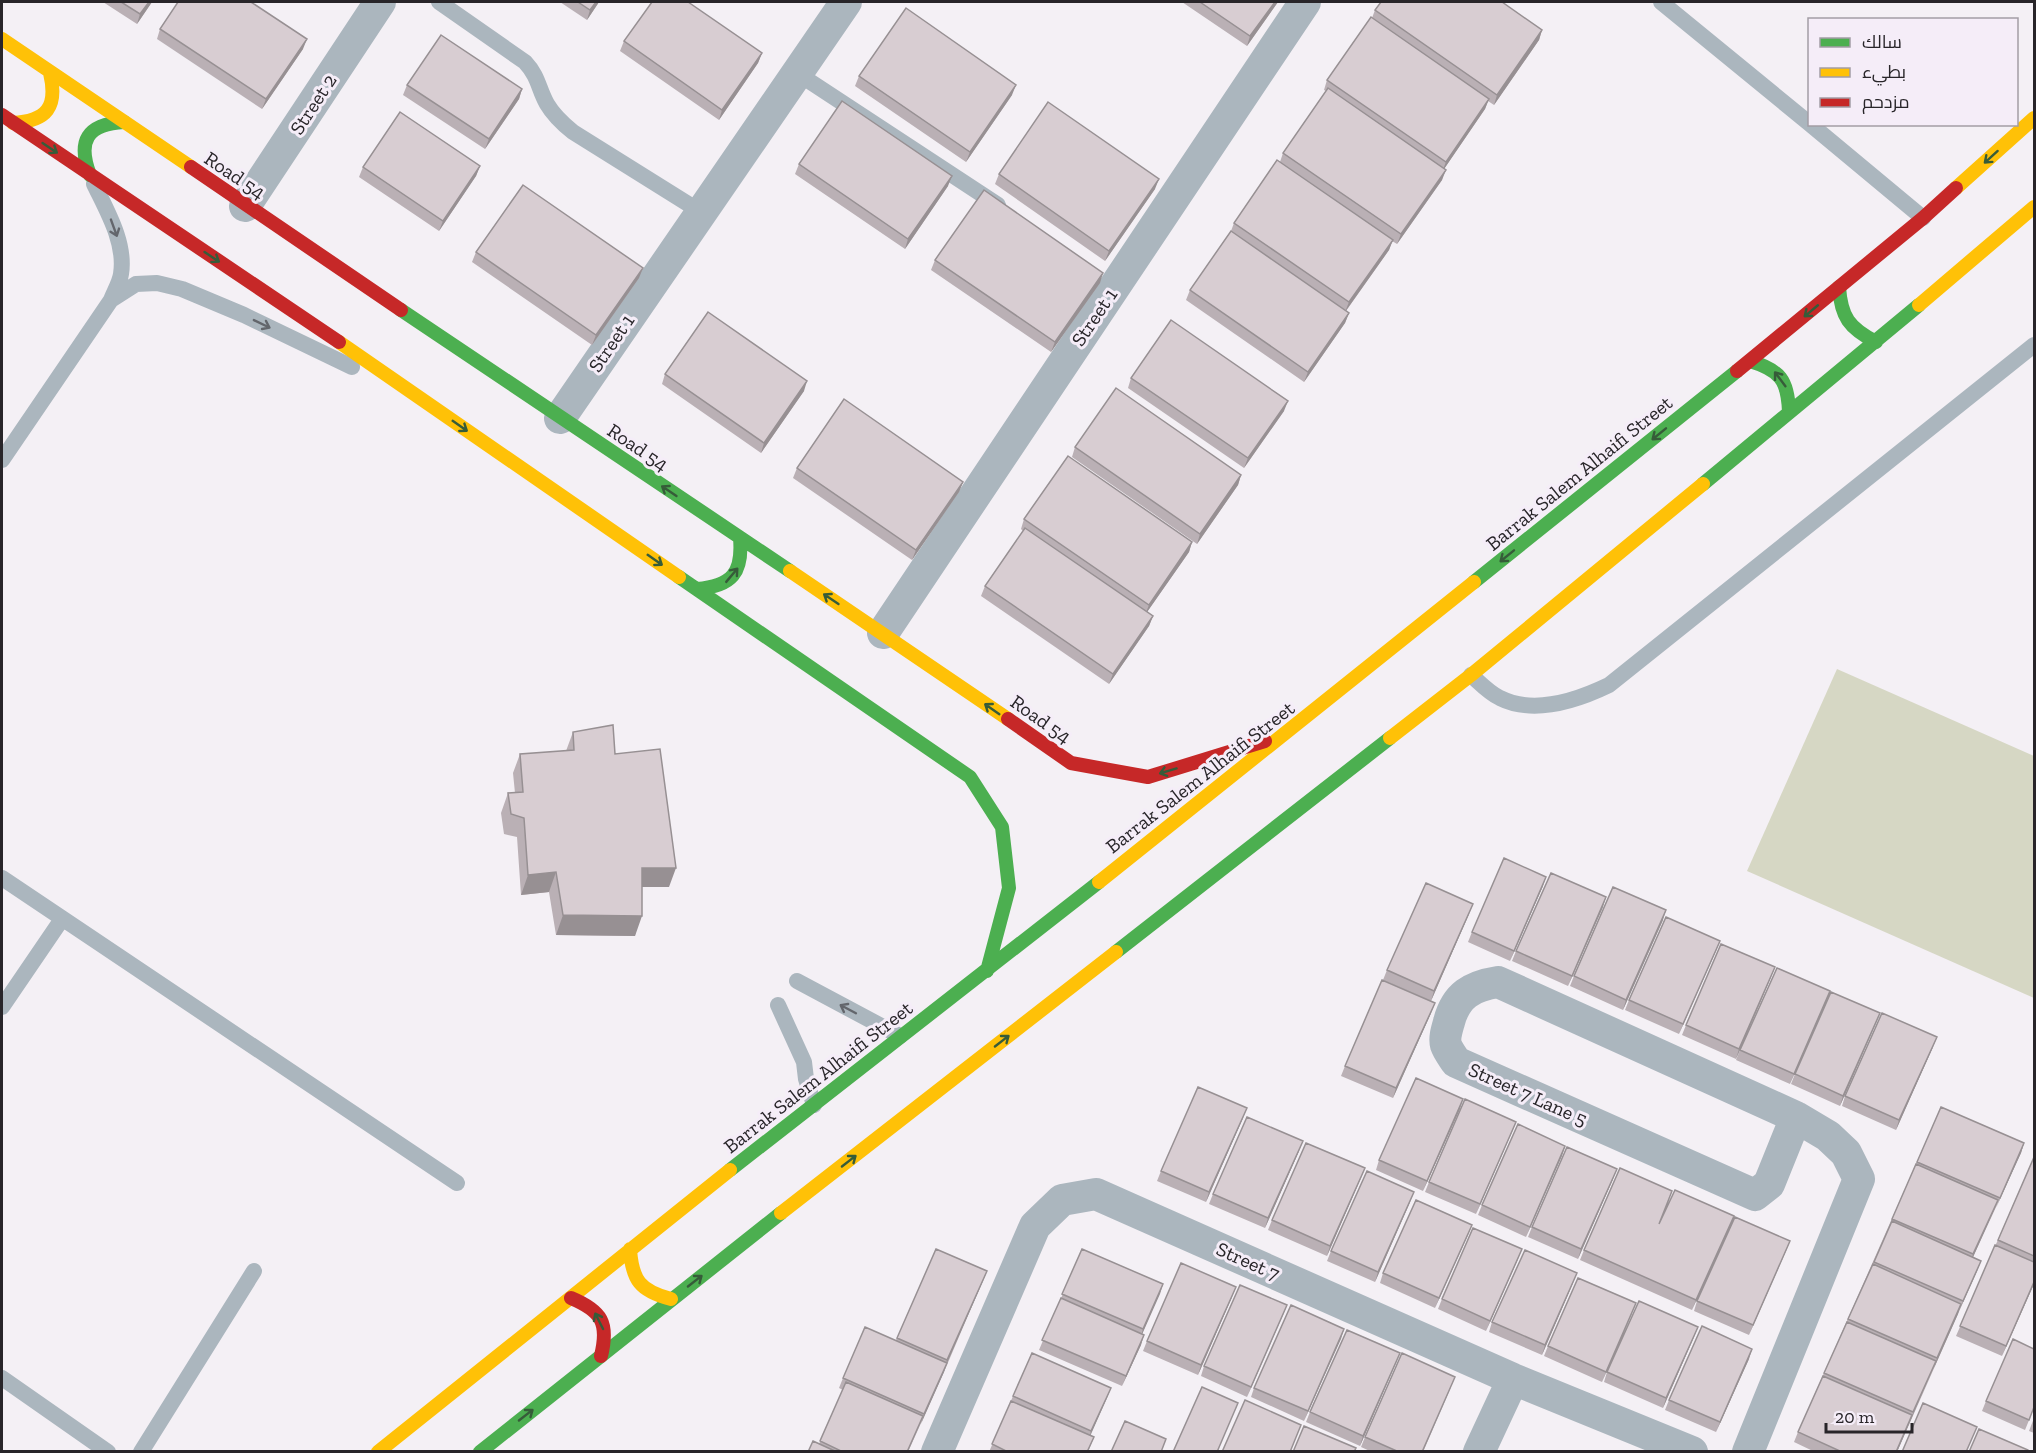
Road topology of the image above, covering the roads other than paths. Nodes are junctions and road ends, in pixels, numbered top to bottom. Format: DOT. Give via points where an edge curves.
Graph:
graph roads {
  1 [pos="380,2"];
  2 [pos="439,2"];
  3 [pos="846,2"];
  4 [pos="1305,2"];
  5 [pos="1661,2"];
  6 [pos="2,39"];
  7 [pos="50,73"];
  8 [pos="797,73"];
  9 [pos="2034,118"];
  10 [pos="7,119"];
  11 [pos="124,122"];
  12 [pos="1808,122"];
  13 [pos="1812,126"];
  14 [pos="90,174"];
  15 [pos="245,206"];
  16 [pos="2034,207"];
  17 [pos="1007,211"];
  18 [pos="701,213"];
  19 [pos="1923,218"];
  20 [pos="1839,287"];
  21 [pos="111,300"];
  22 [pos="1876,342"];
  23 [pos="2034,345"];
  24 [pos="1750,361"];
  25 [pos="428,404"];
  26 [pos="1789,412"];
  27 [pos="560,418"];
  28 [pos="2,460"];
  29 [pos="740,538"];
  30 [pos="698,589"];
  31 [pos="883,633"];
  32 [pos="1471,675"];
  33 [pos="1284,735"];
  34 [pos="2,878"];
  35 [pos="62,919"];
  36 [pos="987,971"];
  37 [pos="797,981"];
  38 [pos="778,1005"];
  39 [pos="2,1008"];
  40 [pos="900,1036"];
  41 [pos="814,1105"];
  42 [pos="1796,1117"];
  43 [pos="457,1183"];
  44 [pos="630,1249"];
  45 [pos="254,1271"];
  46 [pos="571,1298"];
  47 [pos="671,1299"];
  48 [pos="601,1356"];
  49 [pos="2,1378"];
  50 [pos="1514,1378"];
  51 [pos="108,1452"];
  52 [pos="141,1452"];
  53 [pos="378,1452"];
  54 [pos="480,1452"];
  55 [pos="938,1452"];
  56 [pos="1479,1452"];
  57 [pos="1692,1452"];
  58 [pos="1748,1452"];
  1 -- 15 [label="street, Street 2"];
  2 -- 18 [label="lane" via="525,62 534,72 547,104 563,124"];
  3 -- 8 [label="street, Street 1"];
  4 -- 31 [label="street, Street 1" via="1112,280"];
  5 -- 12 [label="lane"];
  6 -- 7 [label="main road, Road 54"];
  7 -- 10 [label="main road" via="55,88 52,103 43,116 29,123"];
  7 -- 11 [label="main road, Road 54"];
  8 -- 17 [label="lane"];
  8 -- 18 [label="street, Street 1"];
  9 -- 19 [label="main road, Barrak Salem Alhaifi Street, one-way"];
  10 -- 14 [label="main road, one-way"];
  11 -- 14 [label="main road" via="107,122 92,129 83,143 82,160"];
  11 -- 15 [label="main road, Road 54"];
  13 -- 19 [label="lane"];
  14 -- 21 [label="lane, one-way" via="110,218 121,258 121,274"];
  14 -- 25 [label="main road, one-way"];
  15 -- 27 [label="main road, Road 54"];
  16 -- 22 [label="main road"];
  18 -- 27 [label="street, Street 1"];
  19 -- 20 [label="main road, Barrak Salem Alhaifi Street"];
  20 -- 22 [label="main road" via="1839,305 1846,322"];
  20 -- 24 [label="main road, Barrak Salem Alhaifi Street, one-way"];
  21 -- 25 [label="lane, one-way" via="136,284 157,283 182,289"];
  21 -- 28 [label="lane"];
  22 -- 26 [label="main road"];
  23 -- 32 [label="lane" via="1610,685 1569,701 1516,704 1500,698"];
  26 -- 24 [label="main road, one-way" via="1789,394 1782,377 1768,366"];
  24 -- 33 [label="main road, Barrak Salem Alhaifi Street, one-way"];
  25 -- 30 [label="main road, one-way"];
  26 -- 32 [label="main road"];
  29 -- 27 [label="main road, Road 54, one-way"];
  30 -- 29 [label="main road, one-way" via="728,582 738,569 742,554"];
  31 -- 29 [label="main road, Road 54, one-way"];
  30 -- 36 [label="main road" via="970,777 1002,826 1009,888"];
  33 -- 31 [label="main road, Road 54, one-way" via="1148,777 1071,763"];
  47 -- 32 [label="main road, one-way"];
  33 -- 36 [label="main road, Barrak Salem Alhaifi Street"];
  34 -- 35 [label="lane"];
  35 -- 39 [label="lane"];
  35 -- 43 [label="lane"];
  36 -- 40 [label="main road, Barrak Salem Alhaifi Street"];
  40 -- 37 [label="lane, one-way"];
  38 -- 41 [label="lane" via="804,1062"];
  40 -- 41 [label="main road, Barrak Salem Alhaifi Street"];
  41 -- 44 [label="main road, Barrak Salem Alhaifi Street"];
  42 -- 42 [label="street, Street 7 Lane 5" via="1498,982 1480,985 1463,995 1452,1011 1446,1047 1456,1062 1755,1195 1769,1185"];
  42 -- 58 [label="street, Street 7 Lane 5" via="1828,1136 1846,1153 1859,1179"];
  44 -- 46 [label="main road, Barrak Salem Alhaifi Street"];
  44 -- 47 [label="main road" via="630,1268 639,1284 653,1295"];
  45 -- 52 [label="lane"];
  48 -- 46 [label="main road, one-way" via="606,1338 602,1319 589,1305"];
  46 -- 53 [label="main road, Barrak Salem Alhaifi Street"];
  47 -- 48 [label="main road"];
  54 -- 48 [label="main road, one-way"];
  49 -- 51 [label="lane"];
  50 -- 55 [label="street, Street 7" via="1096,1194 1062,1200 1035,1226"];
  50 -- 56 [label="street"];
  50 -- 57 [label="street, Street 7"];
}
